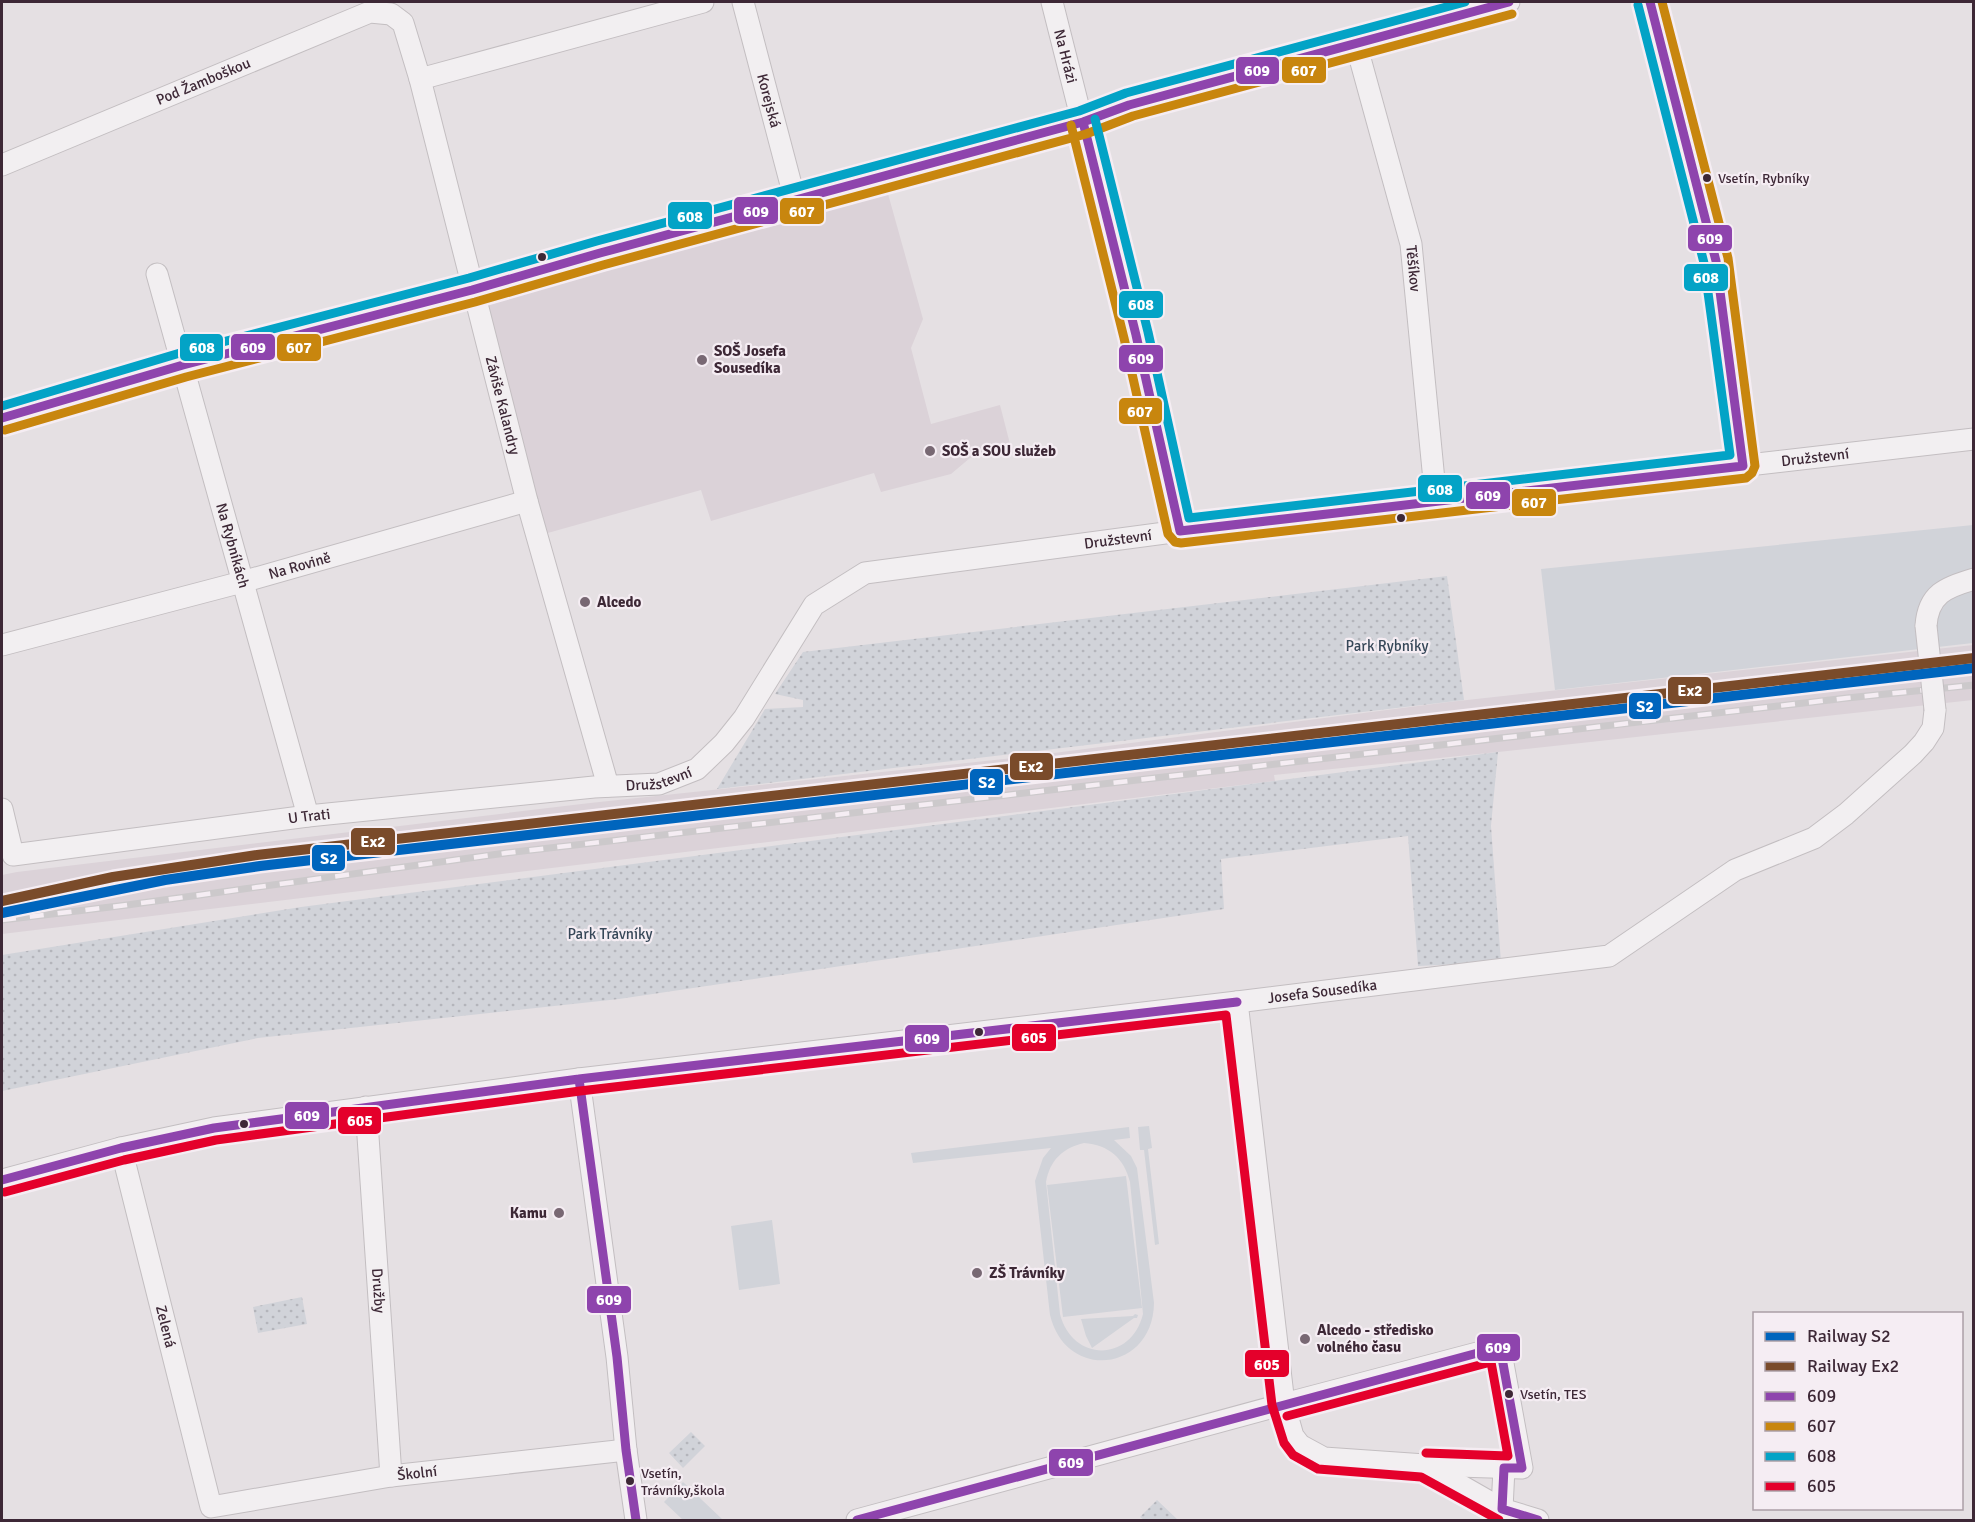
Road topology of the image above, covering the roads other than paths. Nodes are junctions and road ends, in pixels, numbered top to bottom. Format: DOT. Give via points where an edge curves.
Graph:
graph roads {
  1 [pos="703,2"];
  2 [pos="742,2"];
  3 [pos="1052,2"];
  4 [pos="1509,2"];
  5 [pos="1650,2"];
  6 [pos="403,23"];
  7 [pos="1356,44"];
  8 [pos="420,79"];
  9 [pos="1083,122"];
  10 [pos="2,165"];
  11 [pos="795,200"];
  12 [pos="157,274"];
  13 [pos="472,290"];
  14 [pos="183,365"];
  15 [pos="2,418"];
  16 [pos="1974,439"];
  17 [pos="1743,466"];
  18 [pos="527,501"];
  19 [pos="1436,501"];
  20 [pos="1180,531"];
  21 [pos="1974,579"];
  22 [pos="242,582"];
  23 [pos="2,645"];
  24 [pos="608,786"];
  25 [pos="2,809"];
  26 [pos="308,816"];
  27 [pos="1238,1002"];
  28 [pos="579,1079"];
  29 [pos="366,1107"];
  30 [pos="121,1148"];
  31 [pos="2,1180"];
  32 [pos="1284,1404"];
  33 [pos="626,1450"];
  34 [pos="1425,1466"];
  35 [pos="1504,1468"];
  36 [pos="391,1476"];
  37 [pos="211,1507"];
  38 [pos="1503,1509"];
  39 [pos="636,1521"];
  40 [pos="856,1521"];
  41 [pos="1538,1521"];
  1 -- 8 [label="street"];
  2 -- 11 [label="street, Korejská"];
  3 -- 9 [label="street, Na Hrázi"];
  4 -- 7 [label="street"];
  5 -- 17 [label="street" via="1716,261"];
  6 -- 8 [label="street, Záviše Kalandry"];
  6 -- 10 [label="street, Pod Žamboškou" via="391,14 370,12"];
  7 -- 9 [label="street" via="1129,105"];
  7 -- 19 [label="street, Těšíkov" via="1411,244"];
  8 -- 13 [label="street, Záviše Kalandry"];
  9 -- 11 [label="street"];
  9 -- 20 [label="street, Na Hrázi"];
  11 -- 13 [label="street"];
  12 -- 14 [label="street, Na Rybníkách"];
  13 -- 14 [label="street"];
  13 -- 18 [label="street, Záviše Kalandry"];
  14 -- 15 [label="street"];
  14 -- 22 [label="street, Na Rybníkách"];
  16 -- 17 [label="street, Družstevní"];
  17 -- 19 [label="street, Družstevní"];
  18 -- 22 [label="street, Na Rovině"];
  18 -- 24 [label="street, Záviše Kalandry"];
  19 -- 20 [label="street, Družstevní"];
  20 -- 24 [label="street, Družstevní" via="865,573 814,605 744,718 697,769 659,784"];
  21 -- 27 [label="street, Josefa Sousedíka, bridge" via="1943,590 1929,609 1926,626 1935,710 1933,728 1913,754 1814,838 1735,870 1609,957"];
  22 -- 23 [label="street, Na Rovině"];
  22 -- 26 [label="street, Na Rybníkách"];
  24 -- 26 [label="street, U Trati"];
  25 -- 26 [label="street, U Trati" via="13,855"];
  27 -- 28 [label="street, Josefa Sousedíka"];
  27 -- 32 [label="street"];
  28 -- 29 [label="street, Josefa Sousedíka"];
  28 -- 33 [label="street"];
  29 -- 30 [label="street, Josefa Sousedíka" via="214,1128"];
  29 -- 36 [label="street, Družby"];
  30 -- 31 [label="street, Josefa Sousedíka"];
  30 -- 37 [label="street, Zelená"];
  32 -- 34 [label="street" via="1293,1436 1300,1445 1324,1458"];
  32 -- 35 [label="street" via="1500,1347 1521,1468"];
  32 -- 40 [label="street"];
  33 -- 36 [label="street, Školní"];
  33 -- 39 [label="street"];
  34 -- 35 [label="street"];
  34 -- 38 [label="street"];
  35 -- 38 [label="street"];
  36 -- 37 [label="street, Školní"];
  38 -- 41 [label="street"];
}
